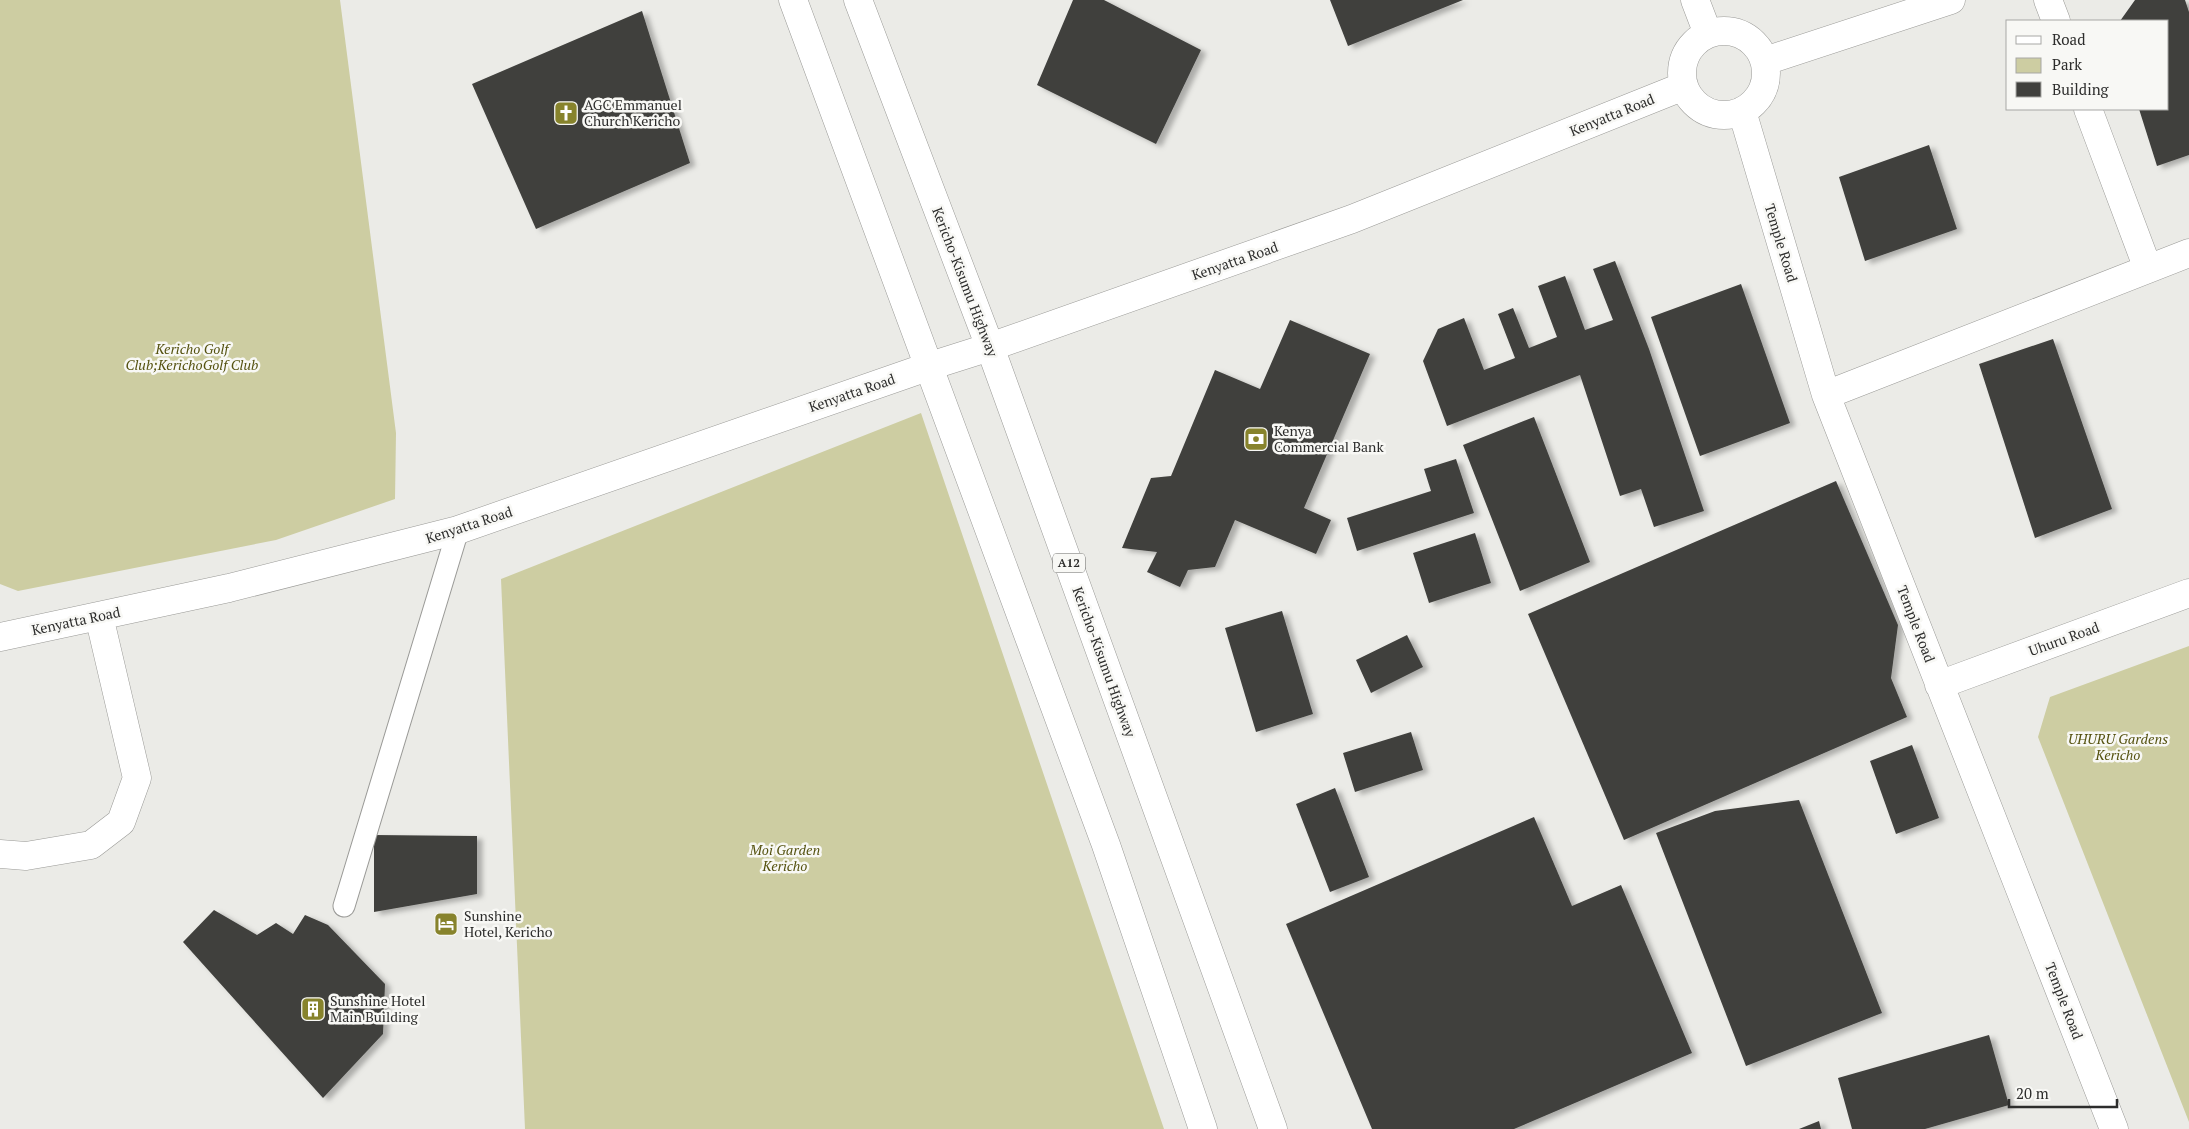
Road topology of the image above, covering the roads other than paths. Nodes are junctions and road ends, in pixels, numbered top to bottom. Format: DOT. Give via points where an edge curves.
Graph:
graph roads {
  1 [pos="793,0"];
  2 [pos="858,0"];
  3 [pos="1695,0"];
  4 [pos="1951,0"];
  5 [pos="2048,0"];
  6 [pos="2056,20"];
  7 [pos="1708,34"];
  8 [pos="1765,61"];
  9 [pos="1684,86"];
  10 [pos="2088,110"];
  11 [pos="1742,111"];
  12 [pos="2189,253"];
  13 [pos="2148,269"];
  14 [pos="990,347"];
  15 [pos="930,366"];
  16 [pos="1826,395"];
  17 [pos="458,530"];
  18 [pos="2189,593"];
  19 [pos="99,616"];
  20 [pos="0,637"];
  21 [pos="1939,685"];
  22 [pos="0,854"];
  23 [pos="344,906"];
  24 [pos="1203,1129"];
  25 [pos="1273,1129"];
  26 [pos="2114,1129"];
  1 -- 15 [label="main road"];
  2 -- 14 [label="main road, Kericho-Kisumu Highway / A12"];
  3 -- 7 [label="main road"];
  4 -- 8 [label="main road"];
  5 -- 6 [label="main road"];
  7 -- 8 [label="main road" via="1737,33 1750,40"];
  7 -- 9 [label="main road" via="1693,45 1685,57 1682,71"];
  8 -- 11 [label="main road" via="1766,76 1762,90"];
  9 -- 11 [label="main road" via="1698,106 1711,113 1726,115"];
  9 -- 14 [label="main road, Kenyatta Road" via="1352,219"];
  10 -- 13 [label="main road"];
  11 -- 16 [label="main road, Temple Road"];
  12 -- 13 [label="main road"];
  13 -- 16 [label="main road"];
  14 -- 15 [label="main road, Kenyatta Road"];
  14 -- 25 [label="main road, Kericho-Kisumu Highway / A12"];
  15 -- 17 [label="main road, Kenyatta Road"];
  15 -- 24 [label="main road" via="1106,845"];
  16 -- 21 [label="main road, Temple Road"];
  17 -- 19 [label="main road, Kenyatta Road" via="229,588"];
  17 -- 23 [label="lane"];
  18 -- 21 [label="main road, Uhuru Road"];
  19 -- 20 [label="main road, Kenyatta Road"];
  19 -- 22 [label="main road" via="137,778 122,822 92,845 26,856"];
  21 -- 26 [label="main road, Temple Road"];
}
